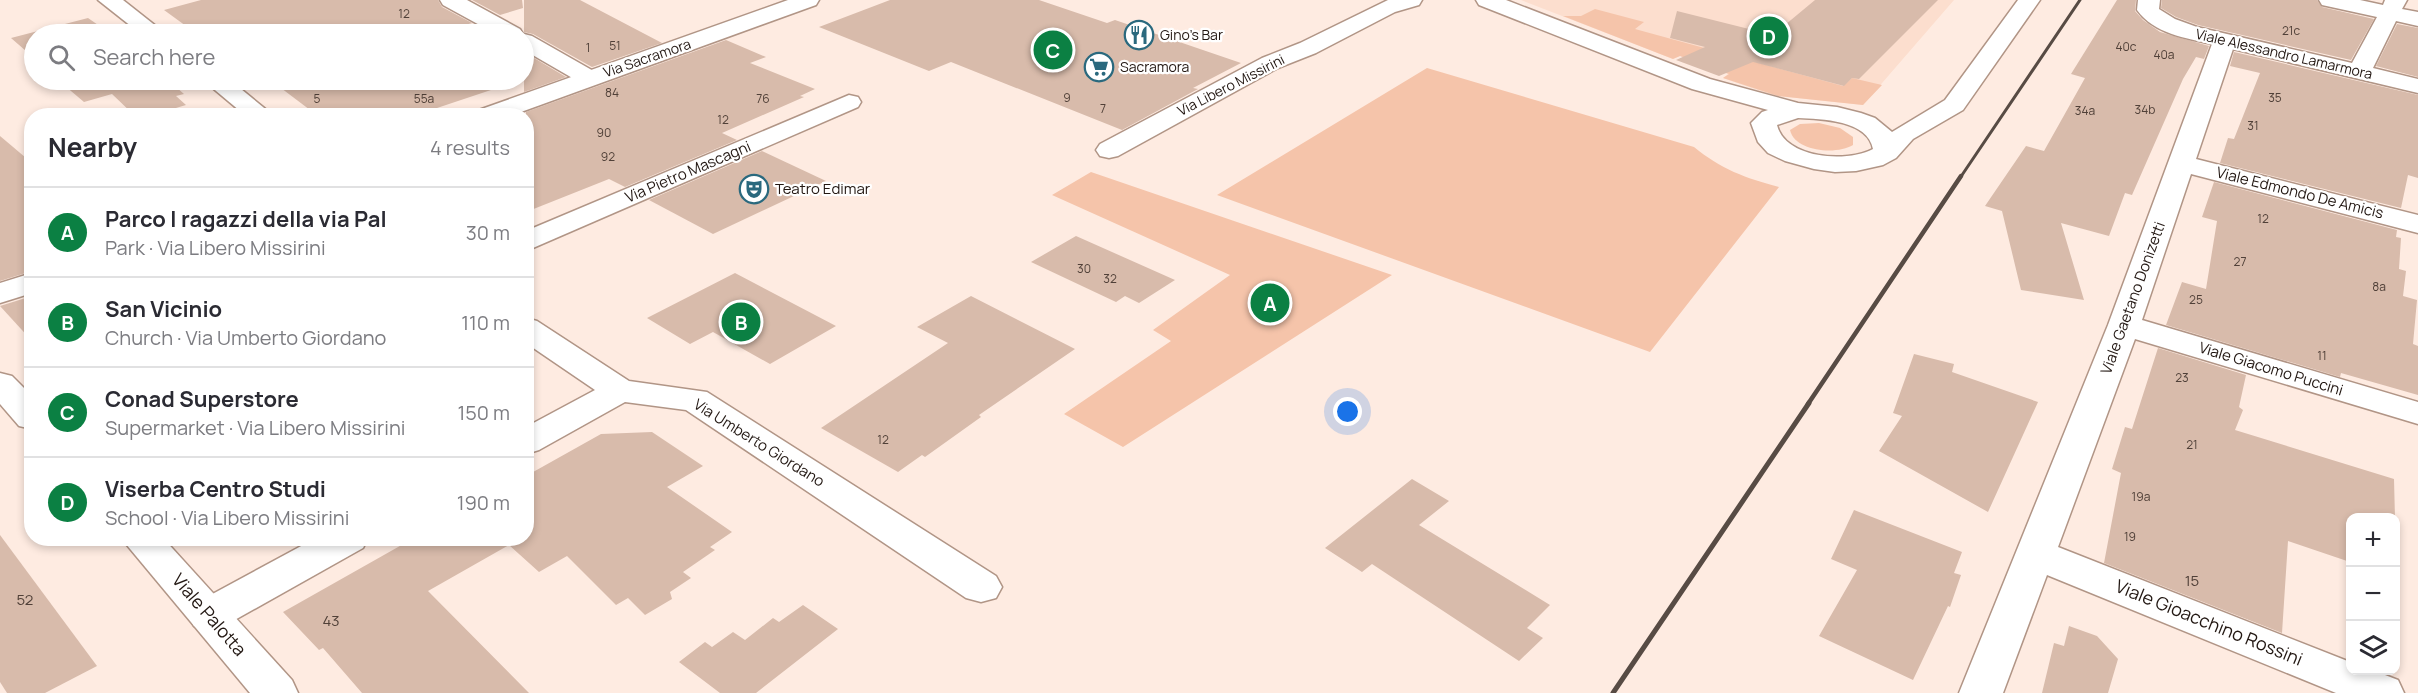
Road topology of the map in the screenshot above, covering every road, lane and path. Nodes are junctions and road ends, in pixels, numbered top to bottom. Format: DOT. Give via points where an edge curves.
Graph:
graph roads {
  1 [pos="109,0"];
  2 [pos="451,0"];
  3 [pos="808,0"];
  4 [pos="1411,0"];
  5 [pos="1487,0"];
  6 [pos="2029,0"];
  7 [pos="2330,0"];
  8 [pos="1391,3"];
  9 [pos="2392,6"];
  10 [pos="2151,8"];
  11 [pos="2418,19"];
  12 [pos="141,24"];
  13 [pos="494,24"];
  14 [pos="2225,40"];
  15 [pos="534,47"];
  16 [pos="2360,72"];
  17 [pos="1674,74"];
  18 [pos="589,78"];
  19 [pos="2418,86"];
  20 [pos="1964,88"];
  21 [pos="228,90"];
  22 [pos="849,102"];
  23 [pos="252,108"];
  24 [pos="507,108"];
  25 [pos="1797,110"];
  26 [pos="1835,114"];
  27 [pos="1764,123"];
  28 [pos="1109,150"];
  29 [pos="1887,152"];
  30 [pos="2181,163"];
  31 [pos="2418,224"];
  32 [pos="534,239"];
  33 [pos="24,285"];
  34 [pos="0,294"];
  35 [pos="2124,325"];
  36 [pos="534,333"];
  37 [pos="0,383"];
  38 [pos="620,391"];
  39 [pos="24,409"];
  40 [pos="2418,413"];
  41 [pos="534,438"];
  42 [pos="147,546"];
  43 [pos="334,546"];
  44 [pos="2036,554"];
  45 [pos="981,587"];
  46 [pos="209,615"];
  47 [pos="276,693"];
  48 [pos="1981,693"];
  49 [pos="2382,693"];
  1 -- 12 [label="street"];
  2 -- 13 [label="street"];
  3 -- 18 [label="street, Via Sacramora"];
  4 -- 8 [label="street, Via Libero Missirini"];
  5 -- 17 [label="street"];
  6 -- 20 [label="street"];
  7 -- 9 [label="street"];
  8 -- 28 [label="street, Via Libero Missirini"];
  9 -- 11 [label="street"];
  9 -- 16 [label="street"];
  10 -- 14 [label="street, Viale Alessandro Lamarmora" via="2167,24"];
  14 -- 16 [label="street, Viale Alessandro Lamarmora"];
  14 -- 30 [label="street, Viale Gaetano Donizetti"];
  15 -- 18 [label="street"];
  16 -- 19 [label="street, Viale Alessandro Lamarmora"];
  17 -- 25 [label="street"];
  17 -- 27 [label="street" via="1710,90"];
  18 -- 24 [label="street, Via Sacramora"];
  20 -- 26 [label="street" via="1903,111"];
  20 -- 29 [label="street" via="1954,105 1904,134"];
  21 -- 23 [label="street"];
  22 -- 32 [label="street, Via Pietro Mascagni"];
  25 -- 26 [label="street"];
  25 -- 27 [label="street" via="1771,117"];
  26 -- 29 [label="street" via="1870,126 1882,135"];
  27 -- 29 [label="street" via="1763,131 1781,149 1815,161 1850,165 1879,159"];
  30 -- 31 [label="street, Viale Edmondo De Amicis"];
  30 -- 35 [label="street, Viale Gaetano Donizetti"];
  33 -- 34 [label="street"];
  35 -- 40 [label="street, Viale Giacomo Puccini"];
  35 -- 44 [label="street, Viale Gaetano Donizetti"];
  36 -- 38 [label="street, Via Umberto Giordano"];
  37 -- 39 [label="street"];
  38 -- 41 [label="street"];
  38 -- 45 [label="street, Via Umberto Giordano" via="695,400"];
  42 -- 46 [label="street, Viale Palotta"];
  43 -- 46 [label="street"];
  44 -- 48 [label="street, Viale Gaetano Donizetti"];
  44 -- 49 [label="street, Viale Gioacchino Rossini"];
  46 -- 47 [label="street, Viale Palotta"];
}
